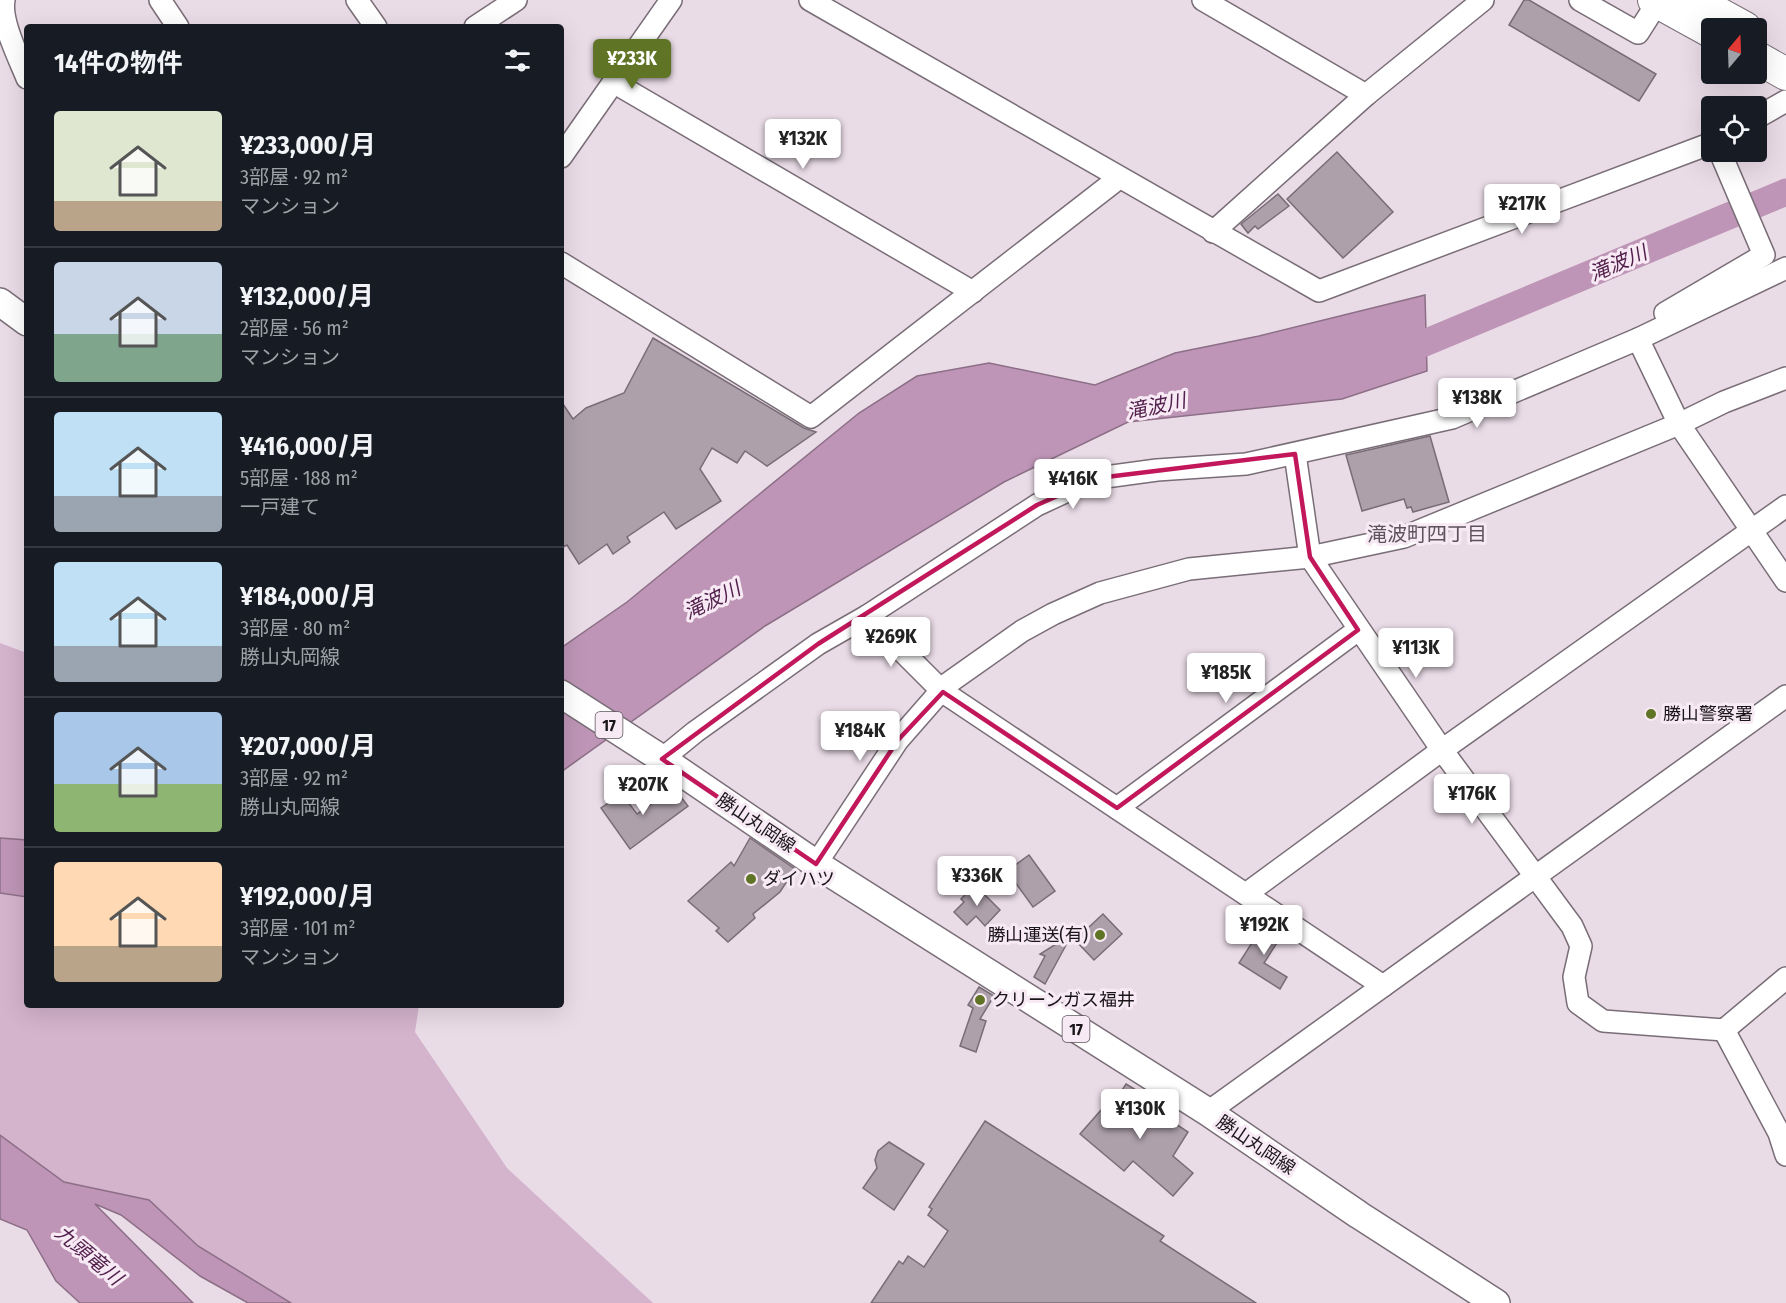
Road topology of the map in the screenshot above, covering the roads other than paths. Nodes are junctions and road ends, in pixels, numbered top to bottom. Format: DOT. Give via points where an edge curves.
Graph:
graph roads {
  1 [pos="4,0"];
  2 [pos="160,0"];
  3 [pos="357,0"];
  4 [pos="516,0"];
  5 [pos="671,0"];
  6 [pos="810,0"];
  7 [pos="1203,0"];
  8 [pos="1483,0"];
  9 [pos="1580,0"];
  10 [pos="1694,0"];
  11 [pos="1657,1"];
  12 [pos="1727,18"];
  13 [pos="176,24"];
  14 [pos="374,24"];
  15 [pos="480,24"];
  16 [pos="1701,26"];
  17 [pos="1767,41"];
  18 [pos="1786,51"];
  19 [pos="1767,63"];
  20 [pos="24,71"];
  21 [pos="1786,74"];
  22 [pos="613,82"];
  23 [pos="1366,94"];
  24 [pos="1786,101"];
  25 [pos="1767,112"];
  26 [pos="1701,147"];
  27 [pos="564,153"];
  28 [pos="1724,162"];
  29 [pos="1119,178"];
  30 [pos="1213,232"];
  31 [pos="564,265"];
  32 [pos="1786,268"];
  33 [pos="973,292"];
  34 [pos="0,302"];
  35 [pos="24,319"];
  36 [pos="1659,329"];
  37 [pos="1638,339"];
  38 [pos="1786,378"];
  39 [pos="1679,424"];
  40 [pos="1295,454"];
  41 [pos="1786,506"];
  42 [pos="1752,531"];
  43 [pos="1310,557"];
  44 [pos="1786,580"];
  45 [pos="867,616"];
  46 [pos="1358,630"];
  47 [pos="943,692"];
  48 [pos="564,696"];
  49 [pos="1786,696"];
  50 [pos="1442,750"];
  51 [pos="659,757"];
  52 [pos="1117,808"];
  53 [pos="816,864"];
  54 [pos="1534,877"];
  55 [pos="1246,894"];
  56 [pos="1786,978"];
  57 [pos="1383,986"];
  58 [pos="1724,1030"];
  59 [pos="1208,1112"];
  60 [pos="1786,1155"];
  61 [pos="1496,1303"];
  1 -- 20 [label="street" via="2,7 10,39"];
  2 -- 13 [label="street"];
  3 -- 14 [label="street"];
  4 -- 15 [label="street"];
  5 -- 22 [label="street"];
  6 -- 29 [label="street"];
  7 -- 23 [label="street"];
  8 -- 23 [label="street"];
  9 -- 11 [label="street" via="1638,33"];
  10 -- 12 [label="highway"];
  11 -- 16 [label="highway"];
  17 -- 18 [label="highway"];
  19 -- 21 [label="highway"];
  22 -- 27 [label="street"];
  22 -- 33 [label="street"];
  23 -- 30 [label="street"];
  24 -- 25 [label="street"];
  26 -- 30 [label="street" via="1319,291"];
  28 -- 36 [label="street" via="1764,255 1665,312"];
  29 -- 30 [label="street"];
  29 -- 33 [label="street"];
  31 -- 33 [label="street" via="811,417"];
  32 -- 36 [label="street"];
  34 -- 35 [label="main road"];
  36 -- 37 [label="street"];
  37 -- 39 [label="street"];
  37 -- 40 [label="street" via="1452,418"];
  38 -- 39 [label="street"];
  39 -- 42 [label="street"];
  39 -- 43 [label="street" via="1404,537"];
  40 -- 43 [label="street"];
  40 -- 45 [label="street" via="1246,464 1098,478 1037,505"];
  41 -- 42 [label="street"];
  42 -- 44 [label="street"];
  42 -- 50 [label="street"];
  43 -- 46 [label="street"];
  43 -- 47 [label="street" via="1189,569 1100,593 1022,631 958,674"];
  45 -- 47 [label="street"];
  45 -- 51 [label="street" via="809,651"];
  46 -- 50 [label="street"];
  46 -- 52 [label="street"];
  47 -- 52 [label="street"];
  47 -- 53 [label="street" via="898,740"];
  48 -- 51 [label="main road, 勝山丸岡線 / 17"];
  49 -- 54 [label="street"];
  50 -- 54 [label="street"];
  50 -- 55 [label="street"];
  51 -- 53 [label="main road, 勝山丸岡線 / 17"];
  52 -- 55 [label="street"];
  53 -- 59 [label="main road, 勝山丸岡線 / 17"];
  54 -- 57 [label="street"];
  54 -- 58 [label="street" via="1572,926 1581,946 1574,977 1578,1003 1603,1021"];
  55 -- 57 [label="street"];
  56 -- 58 [label="street"];
  57 -- 59 [label="street"];
  58 -- 60 [label="street" via="1779,1133"];
  59 -- 61 [label="main road, 勝山丸岡線 / 17"];
}
